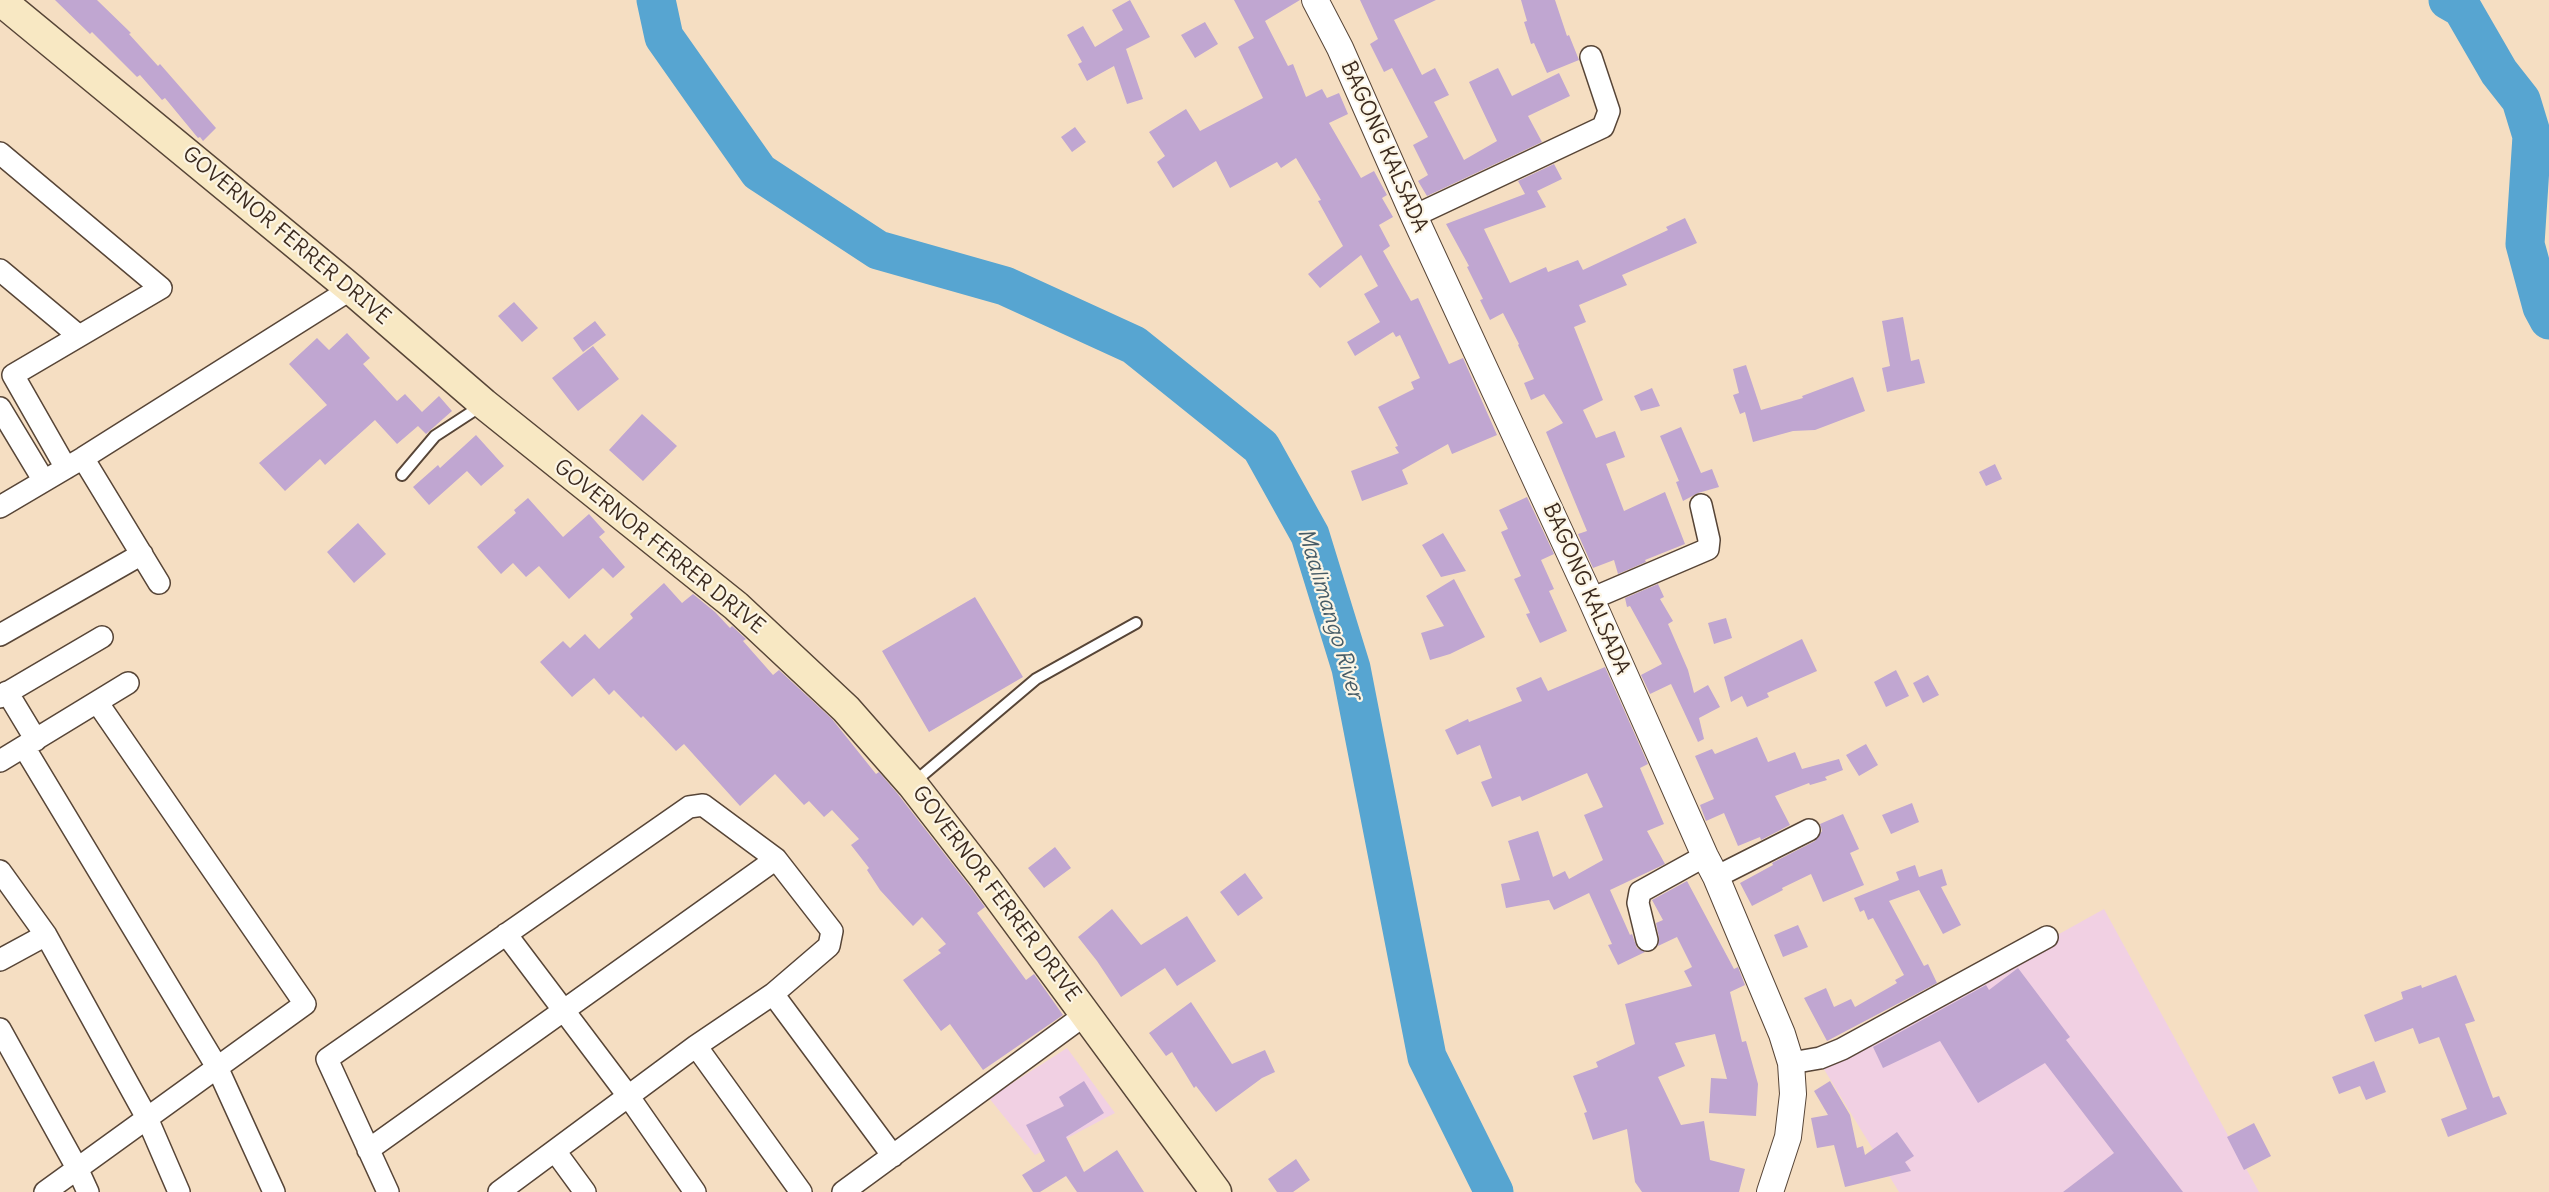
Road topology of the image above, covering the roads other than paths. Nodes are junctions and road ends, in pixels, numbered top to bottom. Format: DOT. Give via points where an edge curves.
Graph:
graph roads {
  1 [pos="0,0"];
  2 [pos="1315,0"];
  3 [pos="1591,57"];
  4 [pos="0,153"];
  5 [pos="1414,216"];
  6 [pos="0,270"];
  7 [pos="351,289"];
  8 [pos="79,336"];
  9 [pos="6,378"];
  10 [pos="484,404"];
  11 [pos="0,408"];
  12 [pos="74,463"];
  13 [pos="402,475"];
  14 [pos="44,481"];
  15 [pos="1701,505"];
  16 [pos="0,507"];
  17 [pos="142,554"];
  18 [pos="159,583"];
  19 [pos="1591,599"];
  20 [pos="1136,623"];
  21 [pos="0,635"];
  22 [pos="102,637"];
  23 [pos="128,683"];
  24 [pos="4,694"];
  25 [pos="97,702"];
  26 [pos="14,749"];
  27 [pos="912,784"];
  28 [pos="1809,830"];
  29 [pos="776,859"];
  30 [pos="1710,866"];
  31 [pos="0,871"];
  32 [pos="506,934"];
  33 [pos="46,935"];
  34 [pos="2047,937"];
  35 [pos="1647,940"];
  36 [pos="0,960"];
  37 [pos="773,994"];
  38 [pos="564,1012"];
  39 [pos="1086,1014"];
  40 [pos="0,1029"];
  41 [pos="696,1046"];
  42 [pos="1791,1063"];
  43 [pos="217,1067"];
  44 [pos="628,1096"];
  45 [pos="147,1118"];
  46 [pos="368,1150"];
  47 [pos="555,1150"];
  48 [pos="893,1156"];
  49 [pos="77,1168"];
  50 [pos="45,1192"];
  51 [pos="88,1192"];
  52 [pos="179,1192"];
  53 [pos="274,1192"];
  54 [pos="388,1192"];
  55 [pos="499,1192"];
  56 [pos="585,1192"];
  57 [pos="695,1192"];
  58 [pos="801,1192"];
  59 [pos="843,1192"];
  60 [pos="1216,1192"];
  61 [pos="1770,1192"];
  1 -- 7 [label="main road, GOVERNOR FERRER DRIVE"];
  2 -- 5 [label="street, BAGONG KALSADA"];
  3 -- 5 [label="street" via="1609,111 1604,127"];
  4 -- 8 [label="street" via="161,288"];
  5 -- 19 [label="street, BAGONG KALSADA"];
  6 -- 8 [label="street"];
  7 -- 10 [label="main road, GOVERNOR FERRER DRIVE"];
  7 -- 12 [label="street"];
  8 -- 9 [label="street"];
  9 -- 12 [label="street"];
  10 -- 13 [label="lane" via="435,436"];
  10 -- 27 [label="main road, GOVERNOR FERRER DRIVE" via="736,606 846,709"];
  11 -- 14 [label="street"];
  12 -- 14 [label="street"];
  12 -- 17 [label="street"];
  14 -- 16 [label="street"];
  15 -- 19 [label="street" via="1708,549"];
  17 -- 18 [label="street"];
  17 -- 21 [label="street"];
  19 -- 30 [label="street, BAGONG KALSADA"];
  20 -- 27 [label="lane" via="1036,679"];
  22 -- 24 [label="street"];
  23 -- 25 [label="street"];
  24 -- 26 [label="street"];
  25 -- 26 [label="street"];
  25 -- 43 [label="street" via="304,1004"];
  26 -- 43 [label="street"];
  27 -- 39 [label="main road, GOVERNOR FERRER DRIVE"];
  28 -- 30 [label="street"];
  29 -- 32 [label="street" via="703,806 689,807"];
  29 -- 37 [label="street" via="832,931 829,946"];
  29 -- 38 [label="street"];
  30 -- 35 [label="street" via="1640,892 1638,903"];
  30 -- 42 [label="street, BAGONG KALSADA"];
  31 -- 33 [label="street"];
  32 -- 38 [label="street"];
  32 -- 46 [label="street" via="327,1059"];
  33 -- 36 [label="street"];
  33 -- 45 [label="street"];
  34 -- 42 [label="street" via="1842,1050"];
  37 -- 41 [label="street"];
  37 -- 48 [label="street"];
  38 -- 44 [label="street"];
  38 -- 46 [label="street"];
  39 -- 48 [label="street"];
  39 -- 60 [label="main road, GOVERNOR FERRER DRIVE"];
  40 -- 49 [label="street"];
  41 -- 44 [label="street"];
  41 -- 58 [label="street"];
  42 -- 61 [label="street, BAGONG KALSADA" via="1793,1094 1788,1137"];
  43 -- 45 [label="street"];
  43 -- 53 [label="street"];
  44 -- 47 [label="street"];
  44 -- 57 [label="street"];
  45 -- 49 [label="street"];
  45 -- 52 [label="street"];
  46 -- 54 [label="street"];
  47 -- 55 [label="street"];
  47 -- 56 [label="street"];
  48 -- 59 [label="street"];
  49 -- 50 [label="street"];
  49 -- 51 [label="street"];
}
